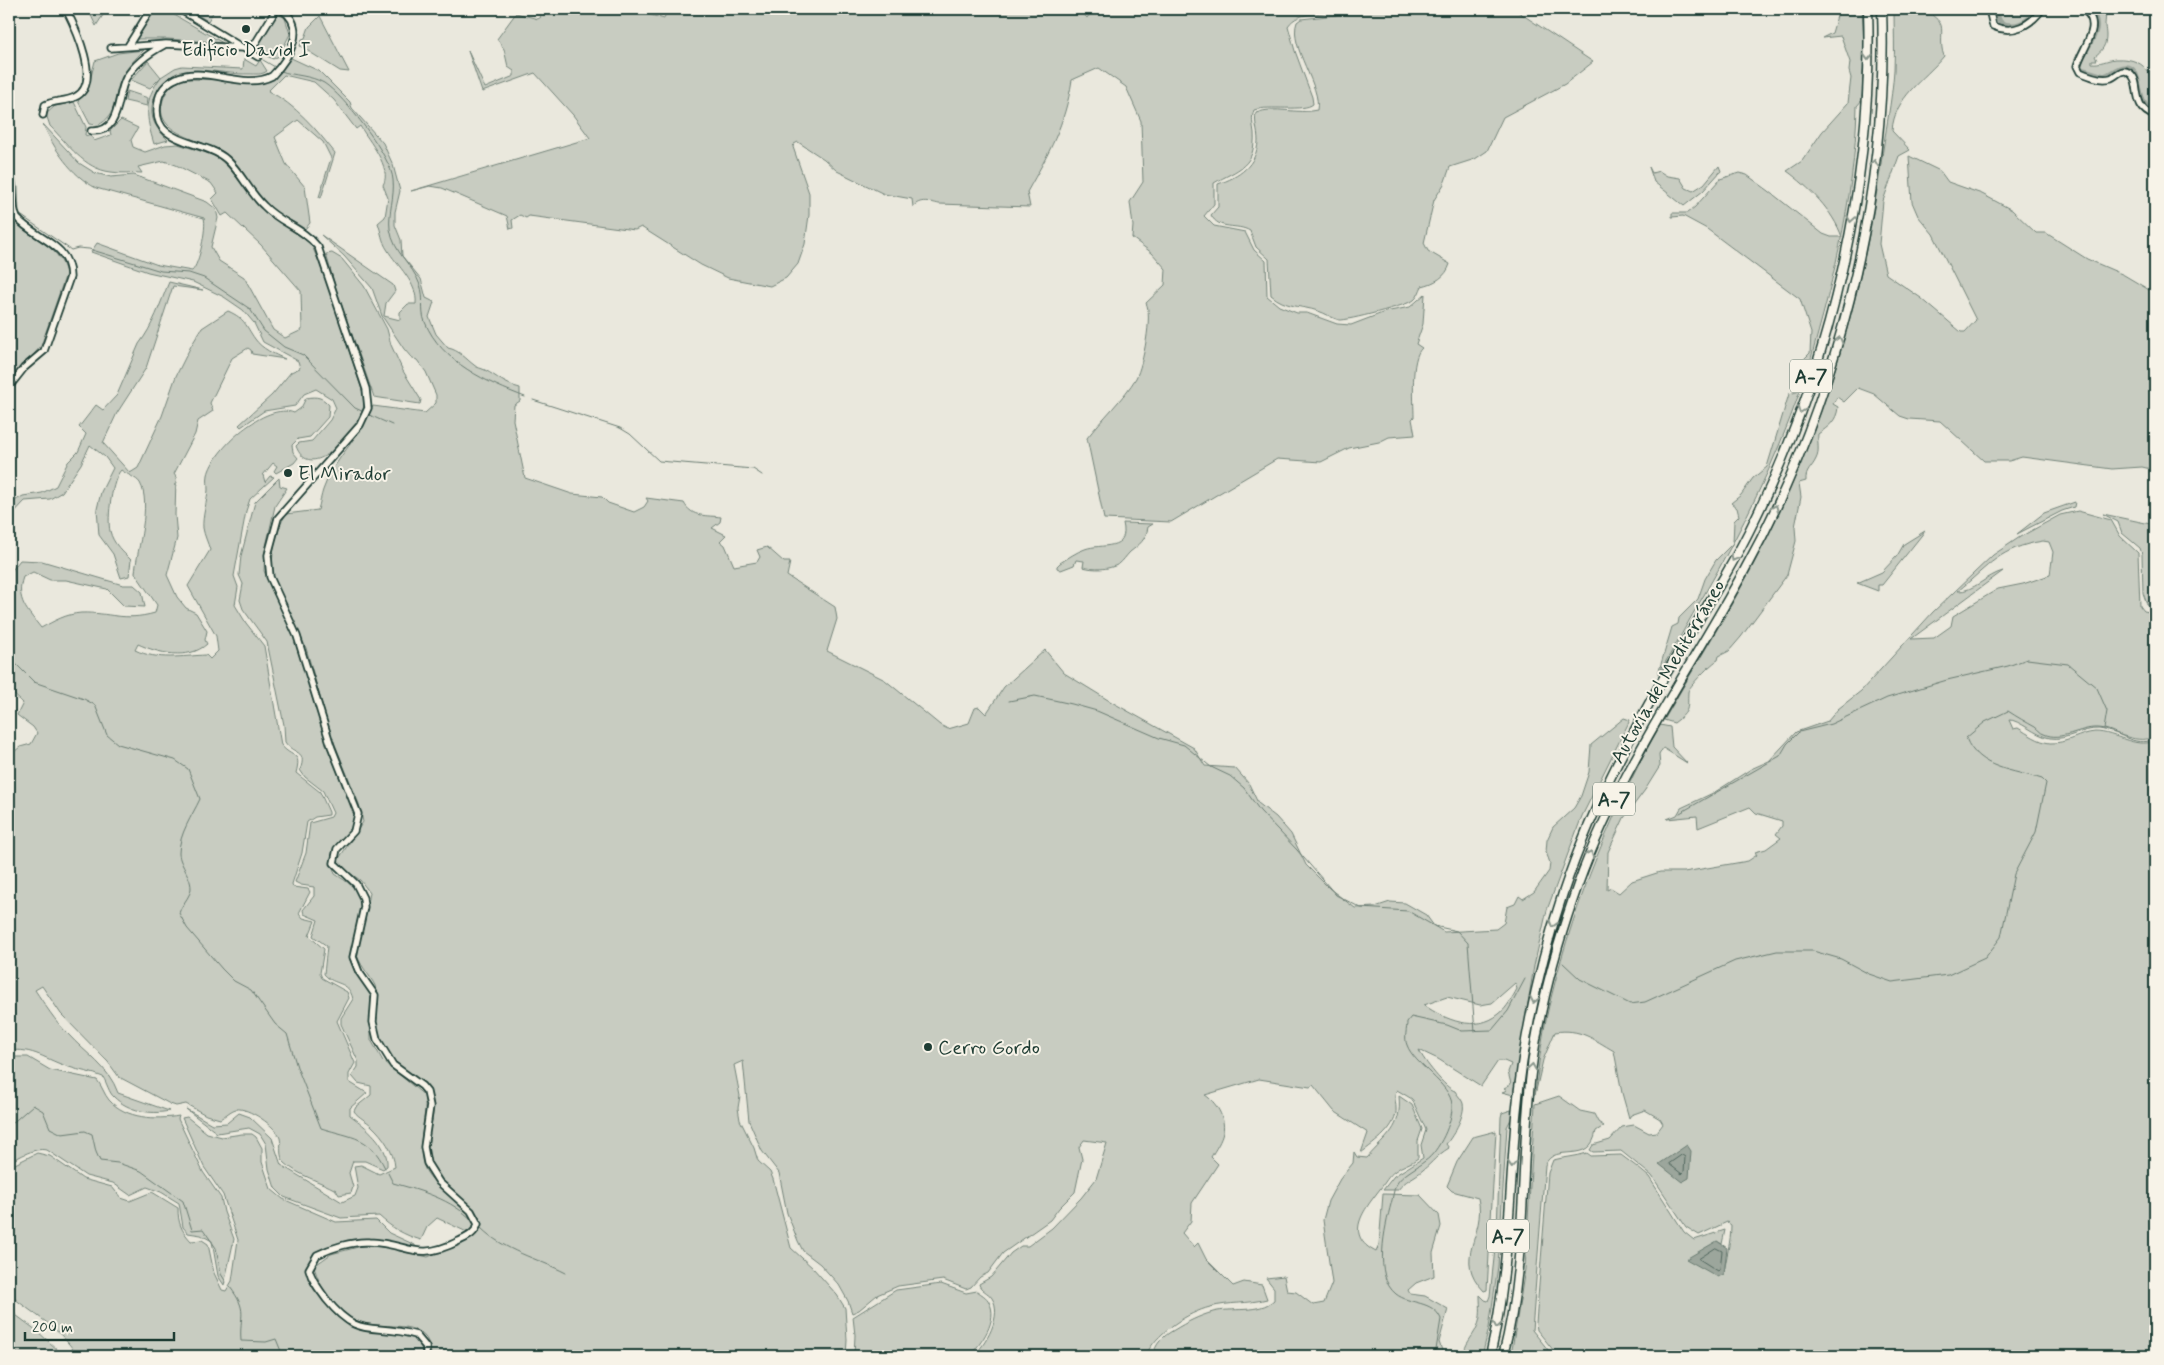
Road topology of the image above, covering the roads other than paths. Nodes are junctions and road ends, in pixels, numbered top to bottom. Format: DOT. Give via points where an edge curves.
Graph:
graph roads {
  1 [pos="66,9"];
  2 [pos="151,9"];
  3 [pos="180,9"];
  4 [pos="281,9"];
  5 [pos="1868,9"];
  6 [pos="1882,9"];
  7 [pos="1989,9"];
  8 [pos="2042,9"];
  9 [pos="2083,9"];
  10 [pos="274,13"];
  11 [pos="166,44"];
  12 [pos="128,46"];
  13 [pos="111,48"];
  14 [pos="243,48"];
  15 [pos="250,52"];
  16 [pos="258,57"];
  17 [pos="43,115"];
  18 [pos="2155,116"];
  19 [pos="91,131"];
  20 [pos="9,172"];
  21 [pos="9,388"];
  22 [pos="426,1356"];
  23 [pos="1490,1356"];
  24 [pos="1503,1356"];
  1 -- 17 [label="street" via="82,46 87,76 84,87 75,98 45,105"];
  2 -- 12 [label="street"];
  3 -- 14 [label="street"];
  4 -- 22 [label="street" via="293,20 296,34 272,76 256,81 195,75 177,77 163,89 156,108 158,118 168,133 219,153 265,208 301,231 318,247 366,390 368,408 360,425 278,518 267,567 297,636 331,746 358,814 354,831 338,849 334,863 356,884 363,898 354,957 359,972 375,995 374,1031 393,1065 427,1092 430,1106 424,1147 427,1163 438,1182 471,1211 478,1224 472,1235 436,1250 424,1253 377,1242 356,1243 317,1255 309,1269 316,1286 343,1319 360,1327 416,1335 426,1347"];
  5 -- 23 [label="highway, Autovía del Mediterráneo / A-7, one-way" via="1865,118 1857,184 1838,288 1804,403 1755,520 1617,764 1576,856 1545,953 1527,1034 1516,1115 1502,1299"];
  24 -- 6 [label="highway, Autovía del Mediterráneo / A-7, one-way" via="1515,1288 1531,1071 1556,954 1573,900 1611,805 1642,744 1744,571 1771,518 1816,411 1846,312 1863,238 1878,132"];
  7 -- 8 [label="street" via="1993,26 2000,30 2017,29 2031,23"];
  9 -- 18 [label="street" via="2093,23 2091,35 2078,61 2080,72 2093,78 2129,72 2134,77 2138,102 2145,112"];
  10 -- 15 [label="street"];
  11 -- 12 [label="street"];
  11 -- 14 [label="street"];
  11 -- 19 [label="street" via="142,59 126,79 118,114 110,123"];
  12 -- 13 [label="street"];
  14 -- 15 [label="street"];
  15 -- 16 [label="street"];
  20 -- 21 [label="street" via="13,181 16,218 62,252 70,267 65,295 44,351 24,368"];
}
